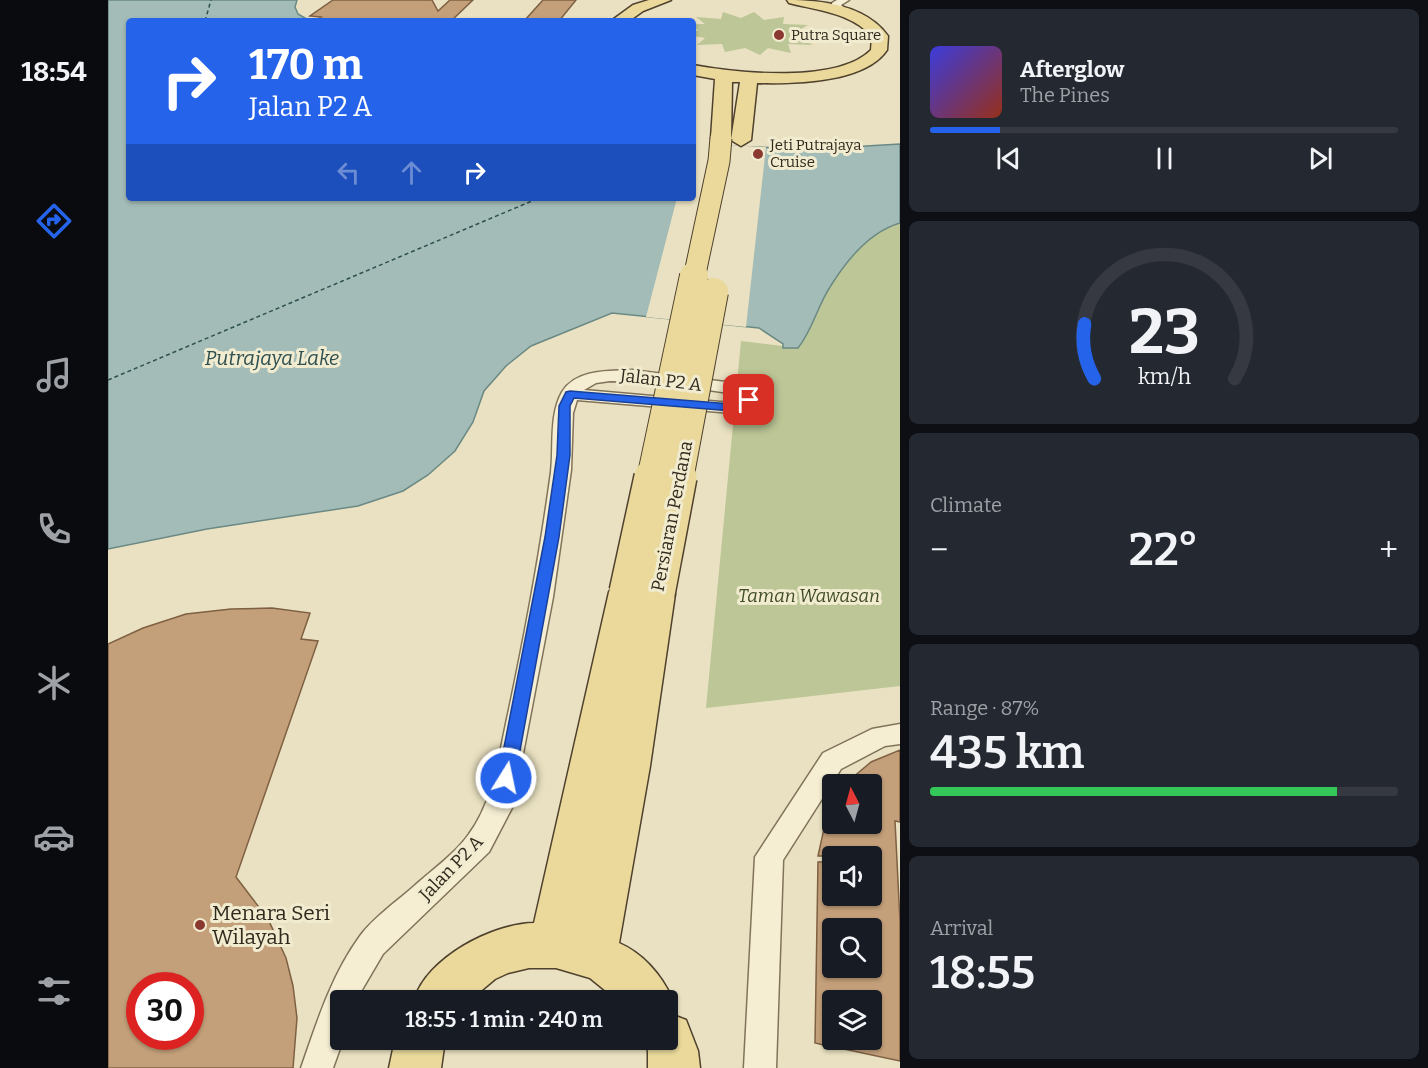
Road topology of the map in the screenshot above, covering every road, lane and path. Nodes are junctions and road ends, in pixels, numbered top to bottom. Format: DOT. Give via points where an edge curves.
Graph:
graph roads {
  1 [pos="664,0"];
  2 [pos="794,0"];
  3 [pos="845,6"];
  4 [pos="623,18"];
  5 [pos="696,70"];
  6 [pos="724,75"];
  7 [pos="749,77"];
  8 [pos="731,139"];
  9 [pos="570,394"];
  10 [pos="900,734"];
  11 [pos="572,950"];
  12 [pos="346,990"];
  13 [pos="445,990"];
  14 [pos="640,990"];
  15 [pos="330,1032"];
  16 [pos="418,1050"];
  17 [pos="673,1050"];
  18 [pos="317,1068"];
  19 [pos="415,1068"];
  20 [pos="674,1068"];
  21 [pos="760,1068"];
  1 -- 4 [label="main road" via="638,8"];
  2 -- 3 [label="main road"];
  3 -- 7 [label="main road" via="880,37 882,44 873,57 816,75"];
  5 -- 6 [label="main road"];
  6 -- 7 [label="main road"];
  6 -- 8 [label="main road, Persiaran Perdana"];
  7 -- 8 [label="main road, Persiaran Perdana"];
  8 -- 11 [label="main road, Persiaran Perdana, bridge" via="642,593 629,766"];
  9 -- 9 [label="street, Jalan P2 A" via="732,408 749,400 741,389 612,374 590,378"];
  9 -- 12 [label="street, Jalan P2 A" via="564,406 563,455 552,537 500,806 471,851 372,944"];
  10 -- 21 [label="street" via="881,736 832,761 769,857"];
  11 -- 13 [label="main road" via="516,946 482,958"];
  11 -- 14 [label="main road" via="630,978"];
  15 -- 18 [label="street, Jalan P2 A"];
  16 -- 19 [label="main road"];
  17 -- 20 [label="main road"];
}
